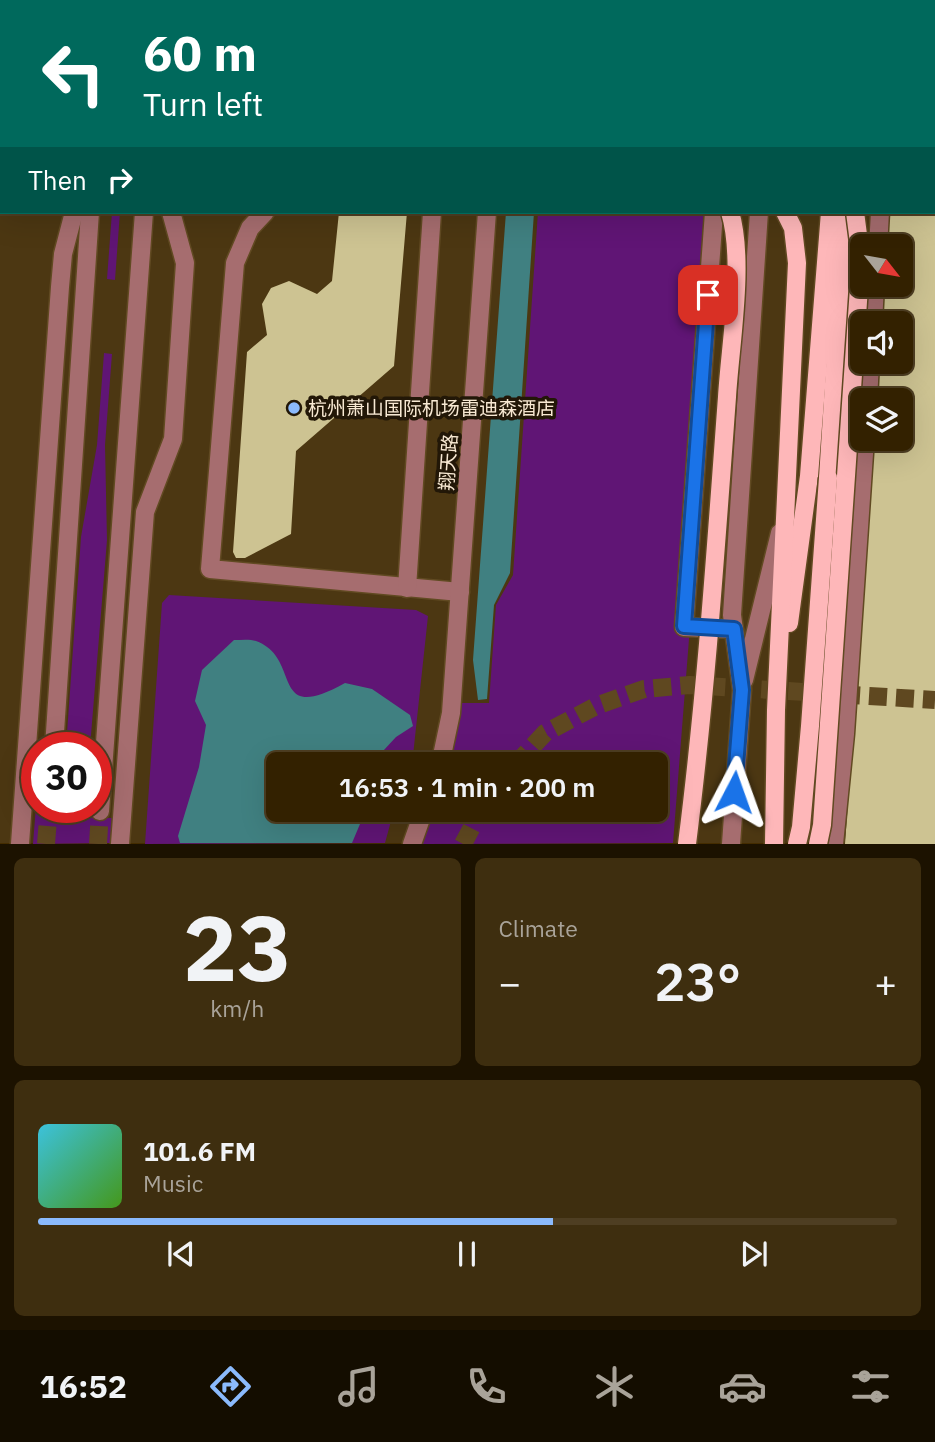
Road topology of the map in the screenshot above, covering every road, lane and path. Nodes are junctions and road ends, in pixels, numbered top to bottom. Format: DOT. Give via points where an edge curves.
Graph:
graph roads {
  1 [pos="73,214"];
  2 [pos="90,214"];
  3 [pos="144,214"];
  4 [pos="172,214"];
  5 [pos="263,214"];
  6 [pos="432,214"];
  7 [pos="487,214"];
  8 [pos="713,214"];
  9 [pos="730,214"];
  10 [pos="751,214"];
  11 [pos="759,214"];
  12 [pos="786,214"];
  13 [pos="830,214"];
  14 [pos="845,214"];
  15 [pos="855,214"];
  16 [pos="880,214"];
  17 [pos="879,234"];
  18 [pos="757,242"];
  19 [pos="864,451"];
  20 [pos="784,513"];
  21 [pos="407,588"];
  22 [pos="460,592"];
  23 [pos="734,629"];
  24 [pos="742,690"];
  25 [pos="776,710"];
  26 [pos="55,732"];
  27 [pos="106,732"];
  28 [pos="443,752"];
  29 [pos="420,822"];
  30 [pos="772,838"];
  31 [pos="20,844"];
  32 [pos="121,844"];
  33 [pos="412,844"];
  34 [pos="687,844"];
  35 [pos="731,844"];
  36 [pos="797,844"];
  37 [pos="818,844"];
  38 [pos="834,844"];
  1 -- 31 [label="street" via="60,288"];
  2 -- 26 [label="street"];
  3 -- 27 [label="street"];
  4 -- 32 [label="street" via="185,262 173,439 145,512"];
  5 -- 21 [label="street" via="250,228 235,263 211,569"];
  6 -- 21 [label="street"];
  7 -- 22 [label="street, 翔天路"];
  8 -- 23 [label="street" via="684,626"];
  9 -- 34 [label="main road, bridge" via="737,253 703,721"];
  10 -- 18 [label="street"];
  11 -- 18 [label="street"];
  12 -- 20 [label="main road" via="793,228 797,263"];
  13 -- 25 [label="main road" via="803,538"];
  14 -- 36 [label="main road, bridge" via="808,751"];
  15 -- 37 [label="main road, bridge" via="861,258"];
  16 -- 17 [label="street"];
  18 -- 23 [label="street"];
  19 -- 38 [label="street"];
  20 -- 24 [label="street"];
  20 -- 25 [label="main road"];
  21 -- 22 [label="street"];
  22 -- 28 [label="street, 翔天路" via="451,713"];
  23 -- 24 [label="street"];
  24 -- 35 [label="street"];
  25 -- 30 [label="main road"];
  29 -- 33 [label="street"];
}
